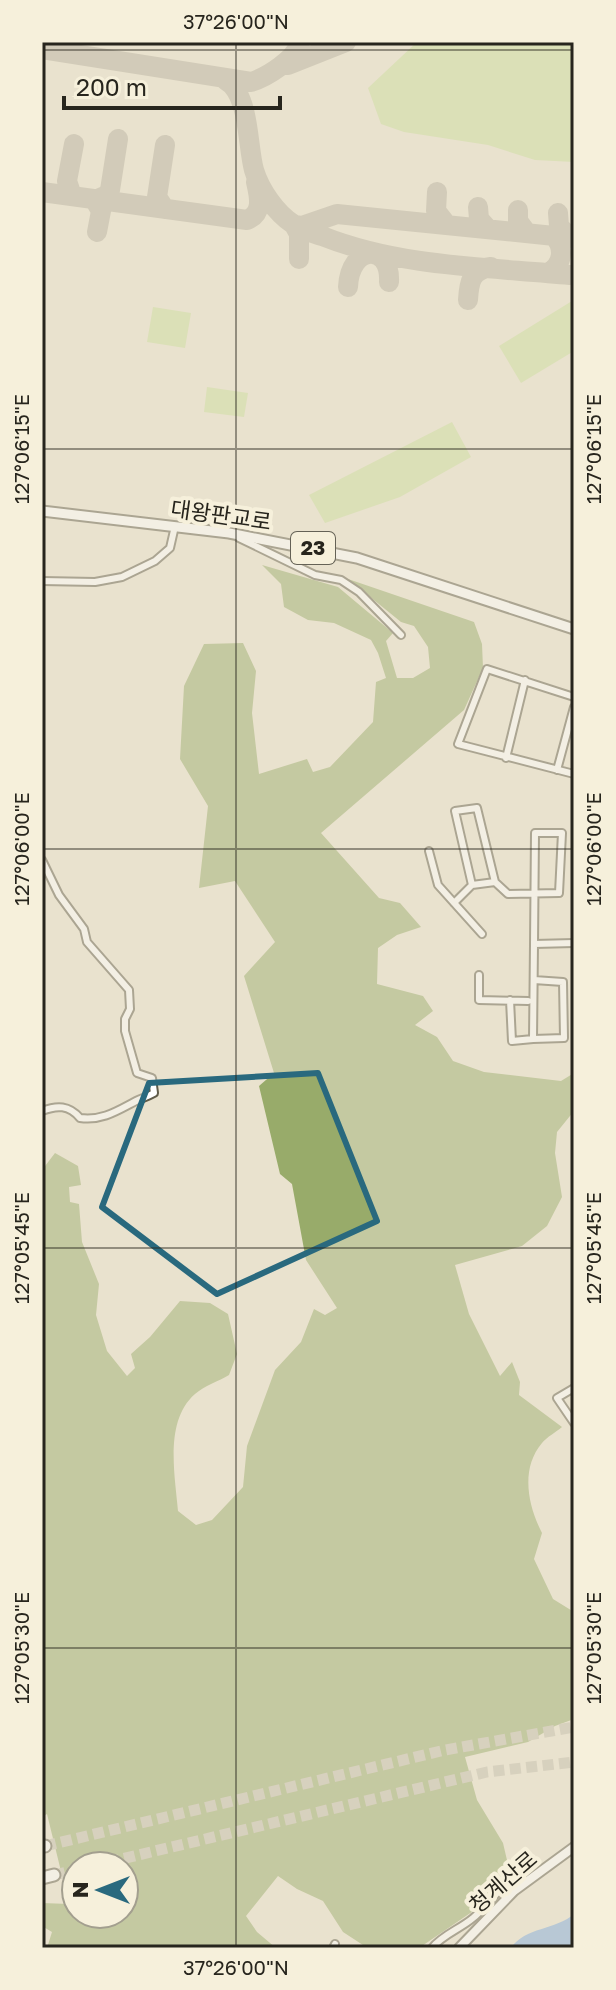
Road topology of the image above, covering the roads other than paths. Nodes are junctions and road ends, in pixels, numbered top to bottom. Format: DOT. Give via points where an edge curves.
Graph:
graph roads {
  1 [pos="42,511"];
  2 [pos="175,526"];
  3 [pos="229,533"];
  4 [pos="42,581"];
  5 [pos="574,629"];
  6 [pos="401,635"];
  7 [pos="525,680"];
  8 [pos="574,697"];
  9 [pos="574,707"];
  10 [pos="506,758"];
  11 [pos="557,770"];
  12 [pos="574,774"];
  13 [pos="429,851"];
  14 [pos="42,860"];
  15 [pos="495,882"];
  16 [pos="472,885"];
  17 [pos="534,894"];
  18 [pos="454,903"];
  19 [pos="482,934"];
  20 [pos="574,943"];
  21 [pos="534,944"];
  22 [pos="479,975"];
  23 [pos="534,980"];
  24 [pos="510,1000"];
  25 [pos="528,1001"];
  26 [pos="533,1039"];
  27 [pos="42,1111"];
  28 [pos="574,1388"];
  29 [pos="574,1423"];
  30 [pos="574,1847"];
  31 [pos="514,1891"];
  32 [pos="432,1948"];
  33 [pos="459,1948"];
  1 -- 2 [label="main road, 대왕판교로 / 23"];
  2 -- 3 [label="main road, 대왕판교로 / 23"];
  2 -- 4 [label="street" via="170,548 122,577"];
  3 -- 5 [label="main road, 대왕판교로 / 23" via="357,558"];
  3 -- 6 [label="street" via="315,575 341,580"];
  7 -- 8 [label="street"];
  7 -- 10 [label="street"];
  7 -- 10 [label="street" via="487,669 458,744"];
  9 -- 11 [label="street"];
  10 -- 11 [label="street"];
  11 -- 12 [label="street"];
  13 -- 18 [label="street" via="438,885"];
  14 -- 27 [label="street" via="87,942 129,990 129,1047 137,1073 152,1078 155,1086 146,1099 91,1120 65,1107"];
  15 -- 16 [label="street"];
  15 -- 16 [label="street" via="477,808 455,811"];
  15 -- 17 [label="street" via="508,894"];
  16 -- 18 [label="street"];
  17 -- 17 [label="street" via="535,833 562,833 559,893"];
  17 -- 21 [label="street"];
  18 -- 19 [label="street"];
  20 -- 21 [label="street"];
  21 -- 23 [label="street"];
  22 -- 24 [label="street" via="479,1000"];
  23 -- 26 [label="street"];
  23 -- 26 [label="street" via="563,982 564,1038"];
  24 -- 25 [label="street"];
  24 -- 26 [label="street" via="512,1041"];
  28 -- 29 [label="street" via="557,1398"];
  30 -- 31 [label="main road, 청계산로"];
  31 -- 32 [label="street" via="510,1885 498,1890 476,1916"];
  31 -- 33 [label="main road, 청계산로"];
}
